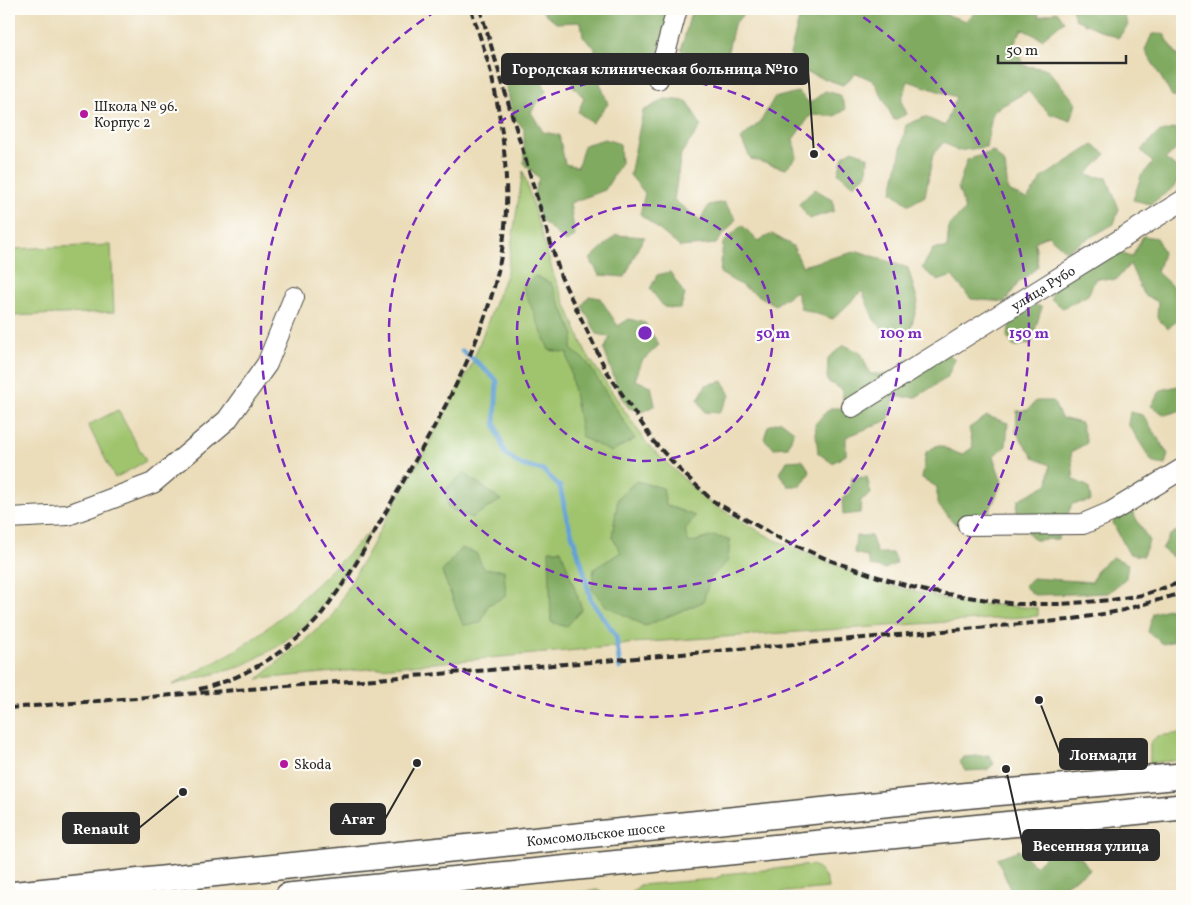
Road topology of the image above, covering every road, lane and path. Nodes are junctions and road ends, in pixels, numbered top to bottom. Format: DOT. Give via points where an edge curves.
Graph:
graph roads {
  1 [pos="677,9"];
  2 [pos="658,79"];
  3 [pos="1182,201"];
  4 [pos="294,297"];
  5 [pos="852,408"];
  6 [pos="1182,469"];
  7 [pos="9,518"];
  8 [pos="968,525"];
  9 [pos="1182,776"];
  10 [pos="1182,807"];
  11 [pos="12,892"];
  12 [pos="288,896"];
  1 -- 2 [label="street"];
  3 -- 5 [label="street, улица Рубо"];
  4 -- 7 [label="street" via="267,364 227,420 153,483 68,515"];
  6 -- 8 [label="street" via="1111,512 1083,524"];
  9 -- 11 [label="main road, Комсомольское шоссе"];
  10 -- 12 [label="main road"];
}
